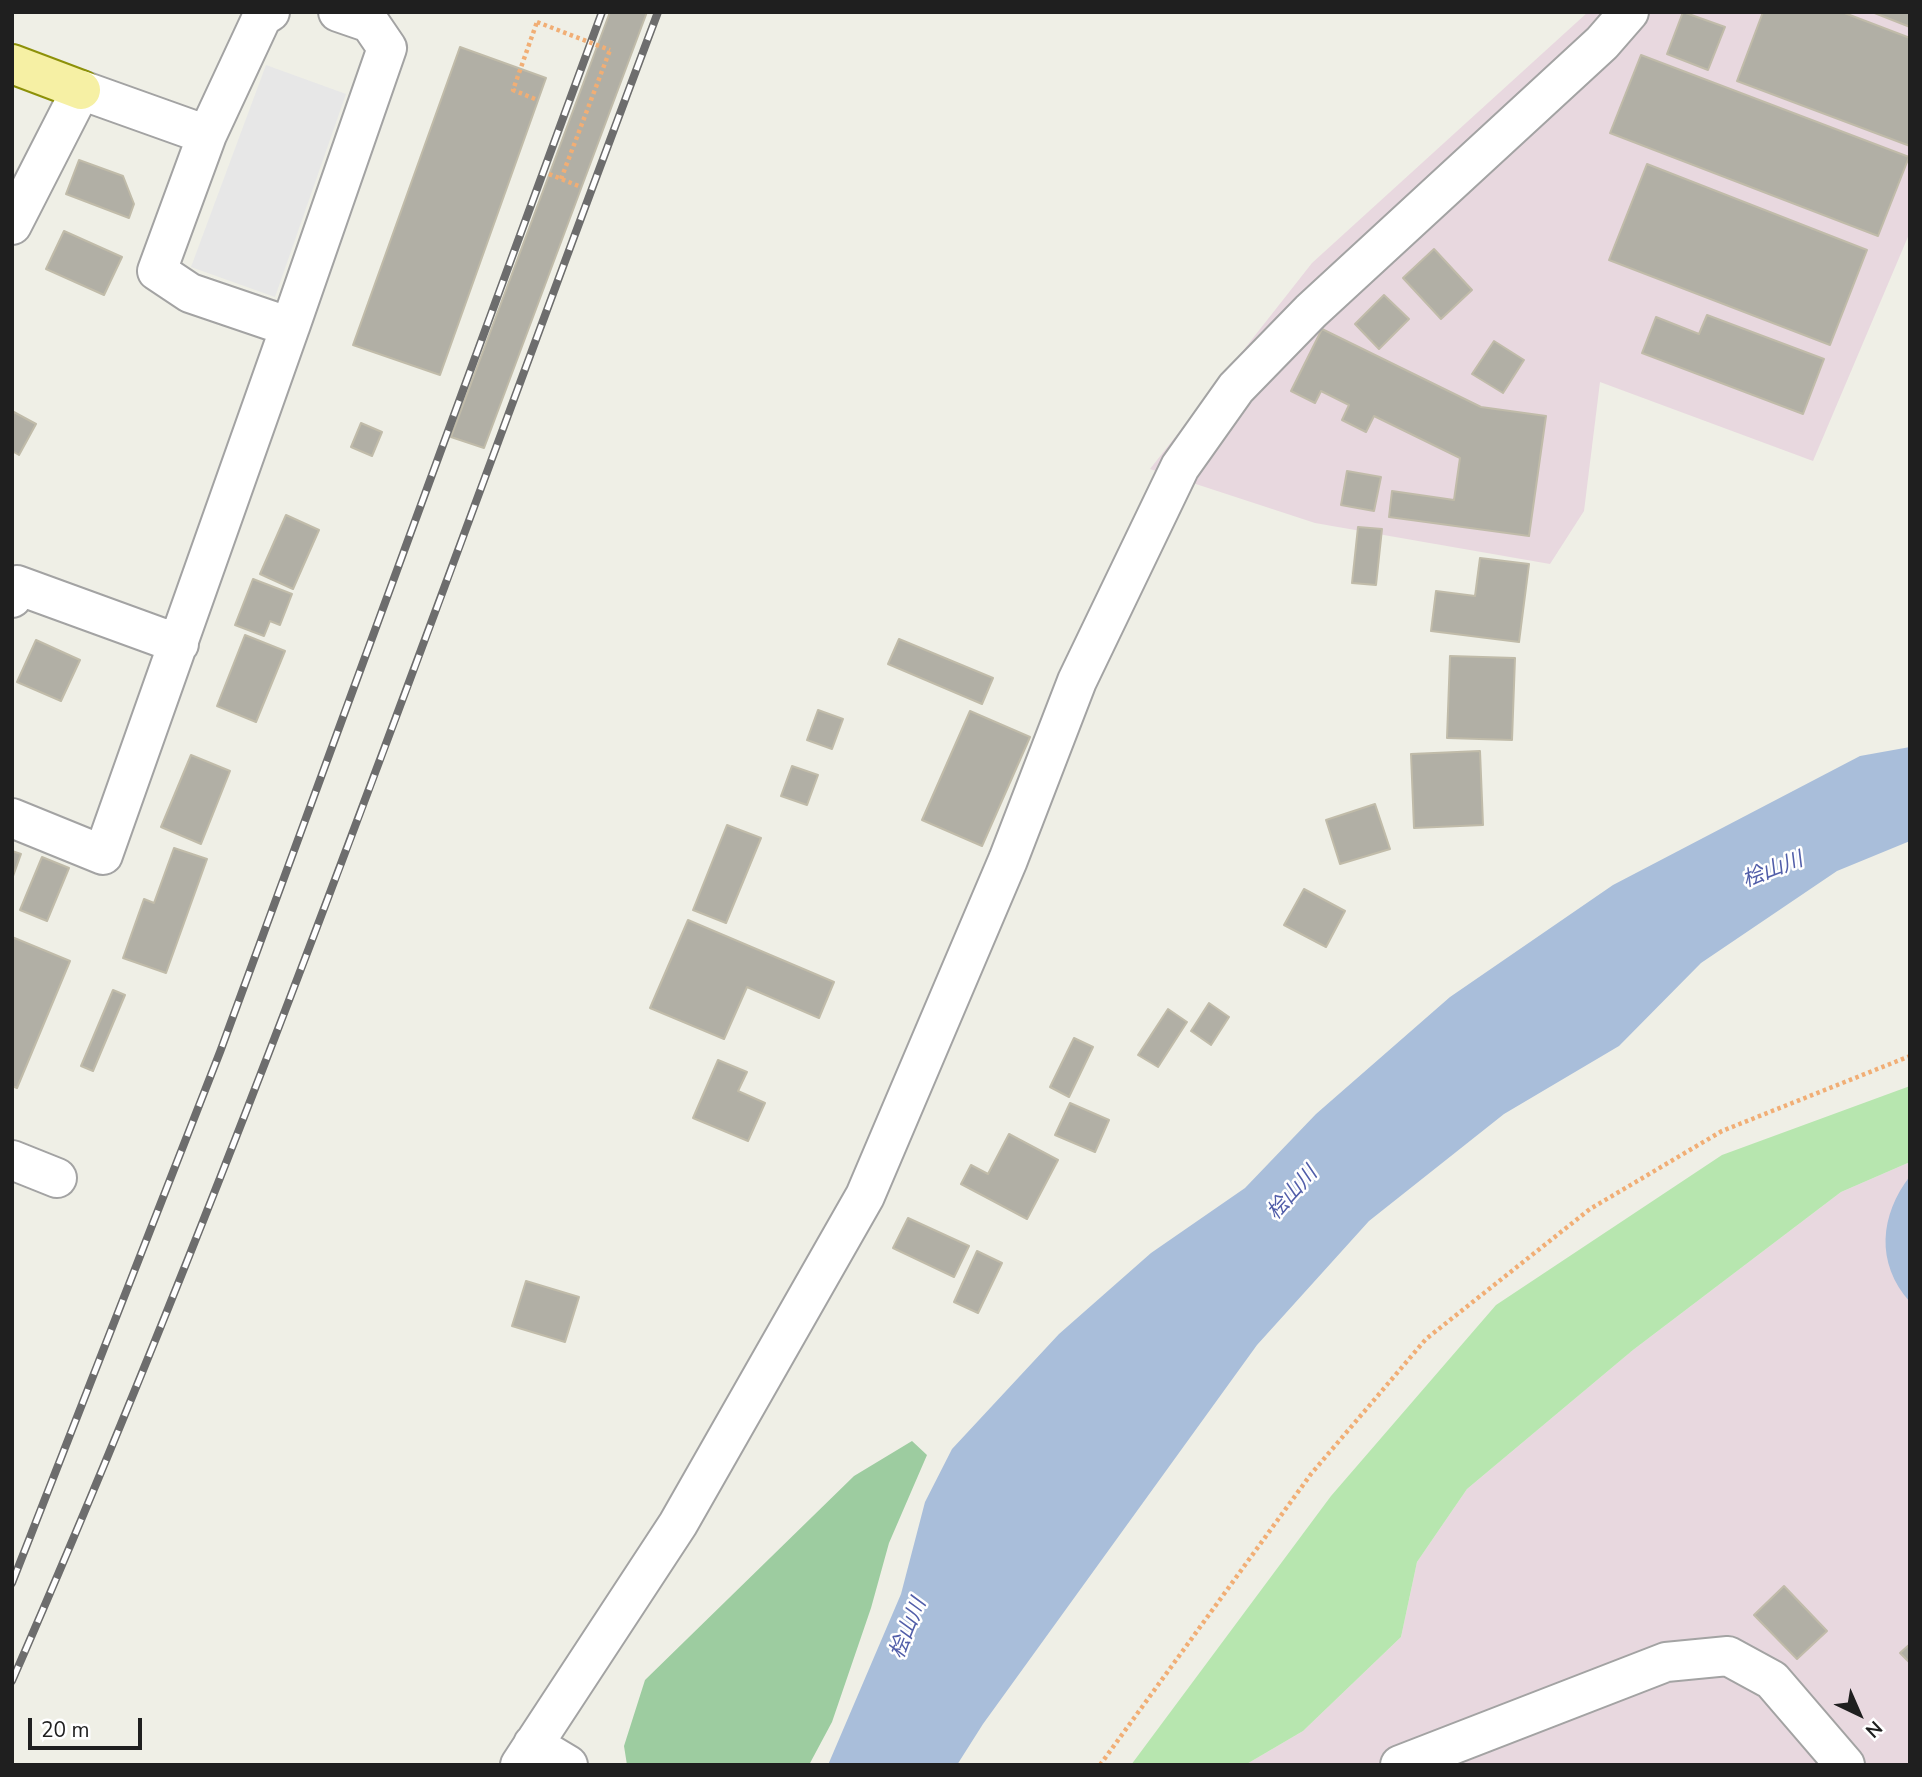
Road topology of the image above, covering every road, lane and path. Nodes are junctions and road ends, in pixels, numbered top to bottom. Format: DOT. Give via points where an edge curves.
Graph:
graph roads {
  1 [pos="270,12"];
  2 [pos="1629,12"];
  3 [pos="361,16"];
  4 [pos="12,64"];
  5 [pos="81,90"];
  6 [pos="535,99"];
  7 [pos="207,135"];
  8 [pos="549,174"];
  9 [pos="561,179"];
  10 [pos="580,187"];
  11 [pos="12,225"];
  12 [pos="290,327"];
  13 [pos="12,598"];
  14 [pos="179,644"];
  15 [pos="12,818"];
  16 [pos="1910,1056"];
  17 [pos="12,1160"];
  18 [pos="57,1178"];
  19 [pos="519,1758"];
  20 [pos="568,1765"];
  21 [pos="1100,1765"];
  22 [pos="1400,1765"];
  23 [pos="1845,1765"];
  1 -- 7 [label="street" via="262,17"];
  2 -- 19 [label="street" via="1602,43 1311,311 1236,388 1180,467 1077,681 1008,860 865,1196 678,1524"];
  3 -- 12 [label="street" via="387,48"];
  4 -- 5 [label="main road"];
  5 -- 7 [label="street"];
  5 -- 11 [label="street"];
  6 -- 9 [label="path, bridge" via="513,90 537,22 610,50"];
  7 -- 12 [label="street" via="157,271 190,293"];
  8 -- 9 [label="path"];
  9 -- 10 [label="path"];
  12 -- 14 [label="street"];
  13 -- 14 [label="street" via="17,585"];
  14 -- 15 [label="street" via="103,855"];
  16 -- 21 [label="path" via="1722,1131 1590,1209 1426,1339 1311,1475"];
  17 -- 18 [label="street"];
  19 -- 20 [label="street"];
  22 -- 23 [label="street" via="1666,1662 1728,1656 1772,1681"];
}
